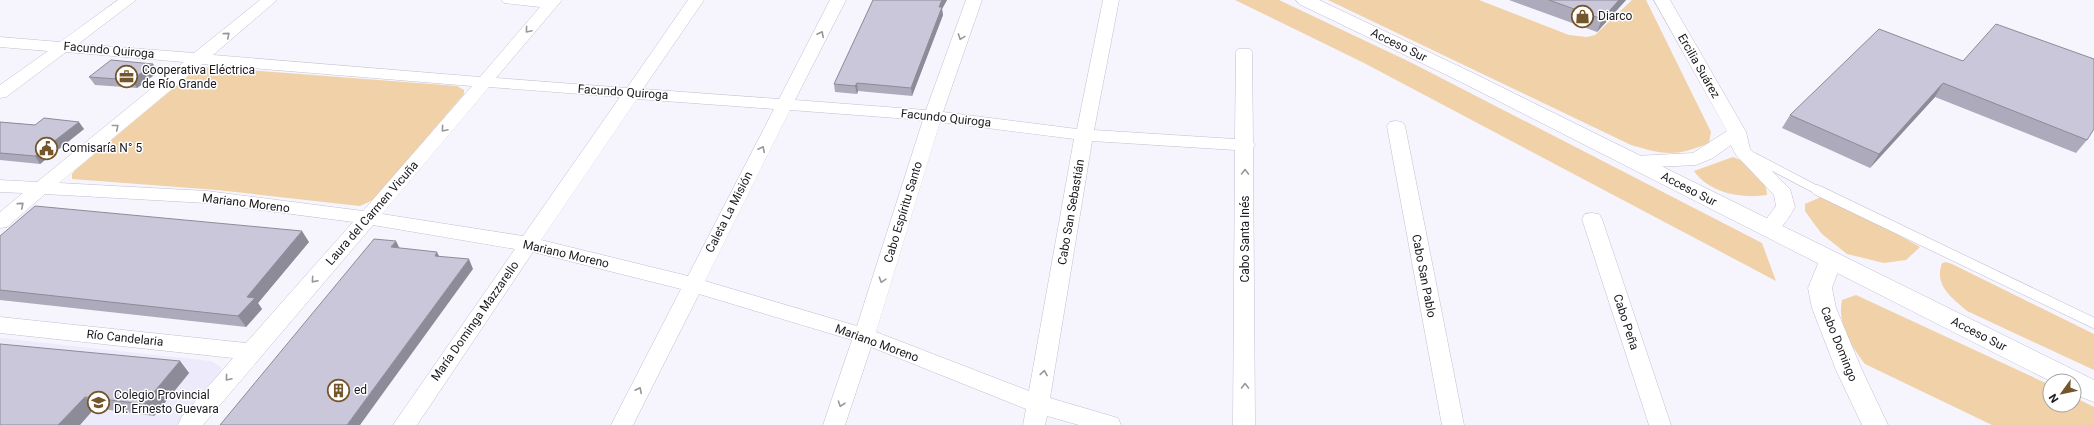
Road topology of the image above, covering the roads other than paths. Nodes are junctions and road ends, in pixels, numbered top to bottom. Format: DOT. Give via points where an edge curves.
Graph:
graph roads {
  1 [pos="128,0"];
  2 [pos="269,0"];
  3 [pos="509,0"];
  4 [pos="696,0"];
  5 [pos="838,0"];
  6 [pos="974,0"];
  7 [pos="1111,0"];
  8 [pos="1305,0"];
  9 [pos="1662,0"];
  10 [pos="552,2"];
  11 [pos="0,42"];
  12 [pos="65,46"];
  13 [pos="1244,52"];
  14 [pos="198,59"];
  15 [pos="484,82"];
  16 [pos="634,92"];
  17 [pos="0,93"];
  18 [pos="785,104"];
  19 [pos="933,116"];
  20 [pos="1396,126"];
  21 [pos="1737,132"];
  22 [pos="1084,135"];
  23 [pos="1246,145"];
  24 [pos="1742,151"];
  25 [pos="1635,162"];
  26 [pos="0,186"];
  27 [pos="42,187"];
  28 [pos="368,218"];
  29 [pos="1592,219"];
  30 [pos="0,222"];
  31 [pos="1769,229"];
  32 [pos="528,244"];
  33 [pos="1830,260"];
  34 [pos="692,284"];
  35 [pos="2094,323"];
  36 [pos="0,325"];
  37 [pos="864,336"];
  38 [pos="251,352"];
  39 [pos="2057,373"];
  40 [pos="2082,386"];
  41 [pos="2094,392"];
  42 [pos="1038,404"];
  43 [pos="189,425"];
  44 [pos="404,425"];
  45 [pos="622,425"];
  46 [pos="834,425"];
  47 [pos="1034,425"];
  48 [pos="1110,425"];
  49 [pos="1244,425"];
  50 [pos="1453,425"];
  51 [pos="1660,425"];
  52 [pos="1875,425"];
  1 -- 12 [label="street"];
  14 -- 2 [label="street, one-way"];
  3 -- 10 [label="street"];
  4 -- 16 [label="street, María Dominga Mazzarello"];
  18 -- 5 [label="street, Caleta La Misión, one-way"];
  6 -- 19 [label="street, Cabo Espíritu Santo, one-way"];
  7 -- 22 [label="street, Cabo San Sebastián"];
  8 -- 25 [label="main road, Acceso Sur"];
  9 -- 21 [label="street, Ercilia Suárez"];
  10 -- 15 [label="street, Laura del Carmen Vicuña, one-way"];
  11 -- 12 [label="street, Facundo Quiroga"];
  12 -- 14 [label="street, Facundo Quiroga"];
  12 -- 17 [label="street"];
  13 -- 23 [label="street, Cabo Santa Inés"];
  14 -- 15 [label="street, Facundo Quiroga"];
  27 -- 14 [label="street, one-way"];
  15 -- 16 [label="street, Facundo Quiroga"];
  15 -- 28 [label="street, Laura del Carmen Vicuña, one-way"];
  16 -- 18 [label="street, Facundo Quiroga"];
  16 -- 32 [label="street, María Dominga Mazzarello"];
  18 -- 19 [label="street, Facundo Quiroga"];
  34 -- 18 [label="street, Caleta La Misión, one-way"];
  19 -- 22 [label="street, Facundo Quiroga"];
  19 -- 37 [label="street, Cabo Espíritu Santo, one-way"];
  20 -- 50 [label="street, Cabo San Pablo"];
  21 -- 24 [label="street, Ercilia Suárez"];
  21 -- 25 [label="street" via="1696,159"];
  22 -- 23 [label="street, Facundo Quiroga"];
  42 -- 22 [label="street, Cabo San Sebastián, one-way"];
  49 -- 23 [label="street, Cabo Santa Inés, one-way"];
  24 -- 31 [label="street, Ercilia Suárez" via="1783,193 1786,207"];
  24 -- 35 [label="lane" via="1778,171"];
  25 -- 31 [label="main road, Acceso Sur"];
  26 -- 27 [label="street, Mariano Moreno"];
  27 -- 28 [label="street, Mariano Moreno" via="206,197"];
  30 -- 27 [label="street, one-way"];
  28 -- 32 [label="street, Mariano Moreno"];
  28 -- 38 [label="street, Laura del Carmen Vicuña, one-way"];
  29 -- 51 [label="street, Cabo Peña"];
  31 -- 33 [label="main road, Acceso Sur"];
  32 -- 34 [label="street, Mariano Moreno"];
  32 -- 44 [label="street, María Dominga Mazzarello"];
  33 -- 39 [label="main road, Acceso Sur"];
  33 -- 52 [label="main road, Cabo Domingo" via="1820,288 1824,308"];
  34 -- 37 [label="street, Mariano Moreno"];
  45 -- 34 [label="street, Caleta La Misión, one-way"];
  36 -- 38 [label="street, Río Candelaria"];
  37 -- 42 [label="street, Mariano Moreno"];
  37 -- 46 [label="street, Cabo Espíritu Santo, one-way"];
  38 -- 43 [label="street, Laura del Carmen Vicuña, one-way"];
  40 -- 41 [label="main road, Acceso Sur"];
  42 -- 47 [label="street, Cabo San Sebastián"];
  42 -- 48 [label="street, Mariano Moreno"];
}
